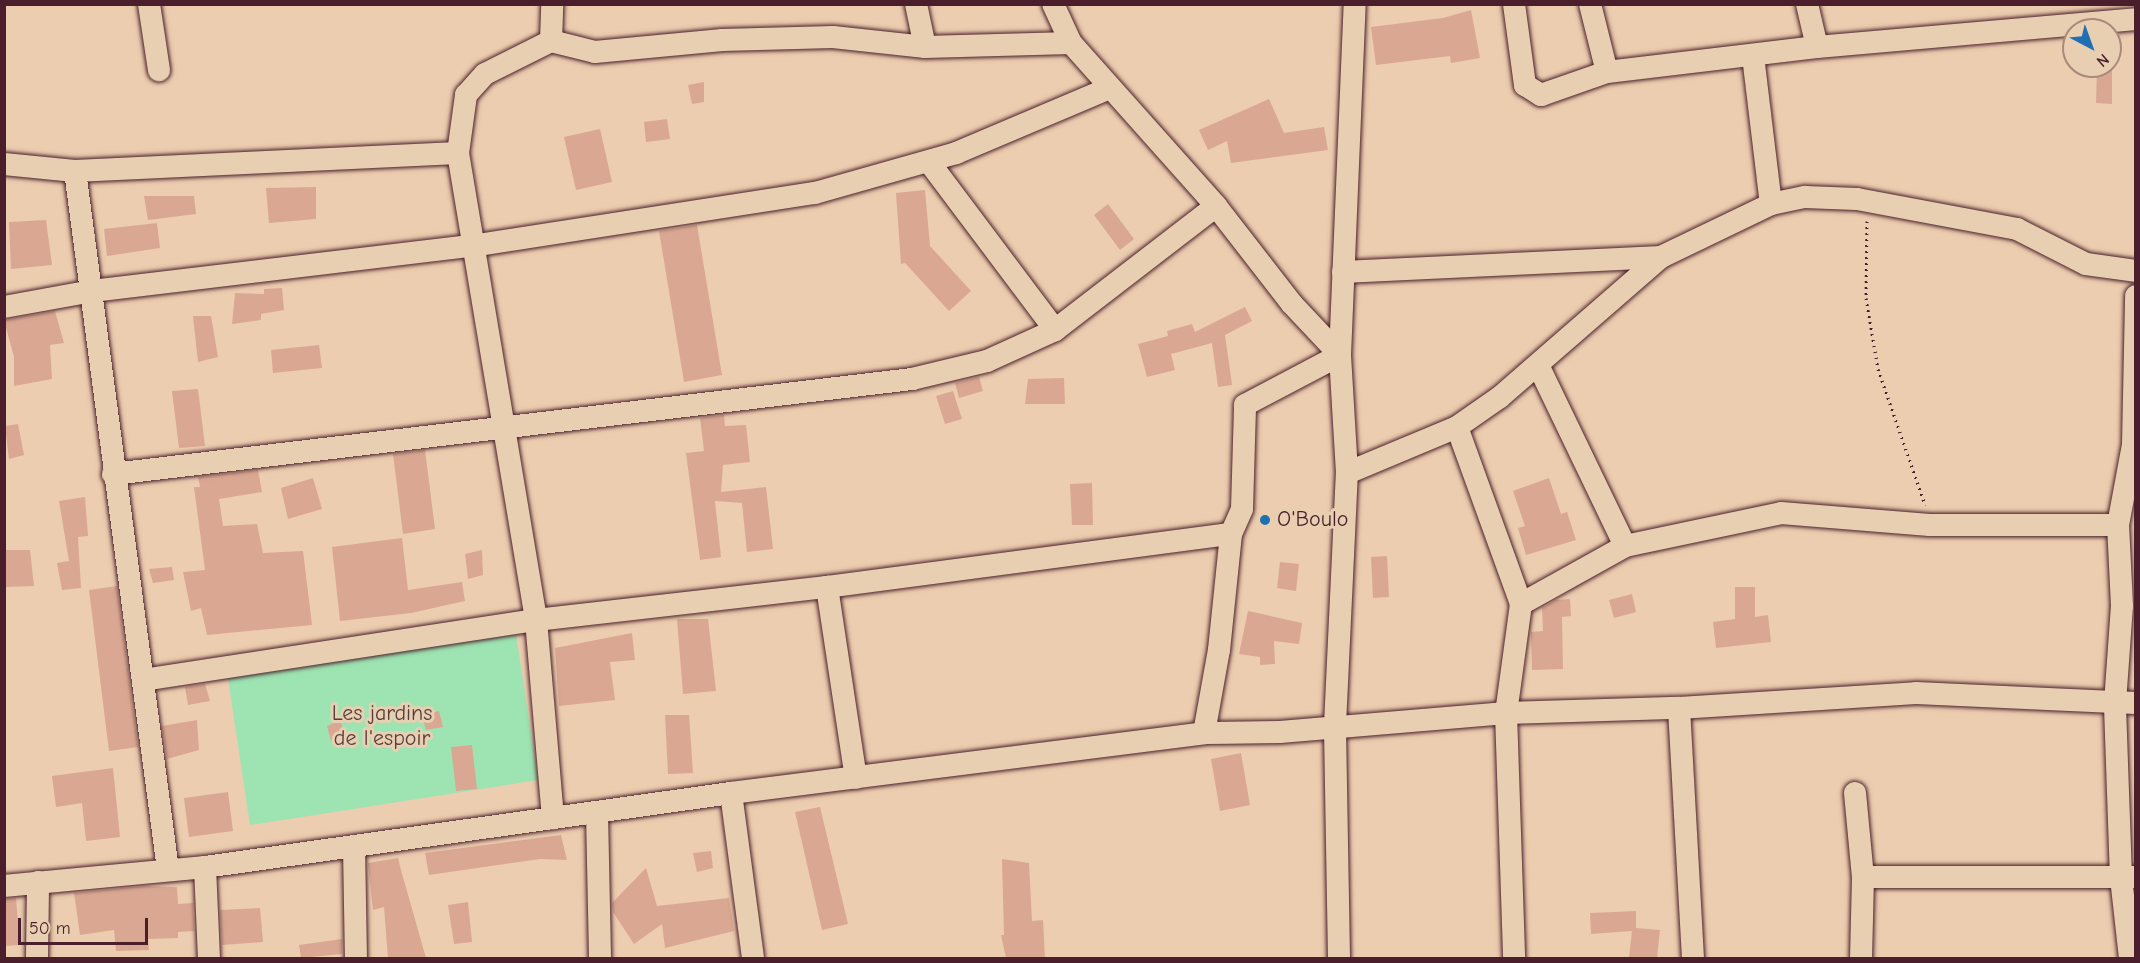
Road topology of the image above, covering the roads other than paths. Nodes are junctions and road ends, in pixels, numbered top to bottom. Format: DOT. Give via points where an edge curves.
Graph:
graph roads {
  1 [pos="149,4"];
  2 [pos="552,4"];
  3 [pos="916,4"];
  4 [pos="1053,4"];
  5 [pos="1355,4"];
  6 [pos="1514,4"];
  7 [pos="1590,4"];
  8 [pos="1807,4"];
  9 [pos="2136,19"];
  10 [pos="551,41"];
  11 [pos="1071,43"];
  12 [pos="926,47"];
  13 [pos="1817,47"];
  14 [pos="1753,56"];
  15 [pos="159,70"];
  16 [pos="1606,72"];
  17 [pos="1110,88"];
  18 [pos="458,153"];
  19 [pos="929,162"];
  20 [pos="4,164"];
  21 [pos="75,171"];
  22 [pos="1771,204"];
  23 [pos="1216,206"];
  24 [pos="472,246"];
  25 [pos="1661,257"];
  26 [pos="2136,271"];
  27 [pos="1343,272"];
  28 [pos="92,291"];
  29 [pos="2136,296"];
  30 [pos="4,307"];
  31 [pos="1055,330"];
  32 [pos="1340,355"];
  33 [pos="1538,365"];
  34 [pos="503,425"];
  35 [pos="1457,427"];
  36 [pos="2134,445"];
  37 [pos="1347,473"];
  38 [pos="113,474"];
  39 [pos="2118,525"];
  40 [pos="1231,534"];
  41 [pos="1625,546"];
  42 [pos="827,587"];
  43 [pos="1521,604"];
  44 [pos="2129,605"];
  45 [pos="536,620"];
  46 [pos="143,680"];
  47 [pos="2125,703"];
  48 [pos="1679,708"];
  49 [pos="1506,712"];
  50 [pos="1335,725"];
  51 [pos="1204,734"];
  52 [pos="856,778"];
  53 [pos="731,793"];
  54 [pos="1855,793"];
  55 [pos="597,813"];
  56 [pos="553,818"];
  57 [pos="354,846"];
  58 [pos="205,867"];
  59 [pos="168,870"];
  60 [pos="1863,877"];
  61 [pos="2128,878"];
  62 [pos="38,882"];
  63 [pos="4,886"];
  64 [pos="37,958"];
  65 [pos="209,958"];
  66 [pos="356,958"];
  67 [pos="600,958"];
  68 [pos="748,958"];
  69 [pos="1339,958"];
  70 [pos="1514,958"];
  71 [pos="1693,958"];
  72 [pos="1861,958"];
  73 [pos="2130,958"];
  1 -- 15 [label="street"];
  2 -- 10 [label="street"];
  3 -- 12 [label="street"];
  4 -- 11 [label="street"];
  5 -- 27 [label="street"];
  6 -- 16 [label="street" via="1525,85 1531,91 1541,95"];
  7 -- 16 [label="street"];
  8 -- 13 [label="street"];
  9 -- 13 [label="street"];
  10 -- 12 [label="street" via="596,52 722,40 833,37"];
  10 -- 18 [label="street" via="485,74 466,95"];
  11 -- 12 [label="street"];
  11 -- 17 [label="street"];
  13 -- 14 [label="street"];
  14 -- 16 [label="street"];
  14 -- 22 [label="street"];
  17 -- 19 [label="street"];
  17 -- 23 [label="street"];
  18 -- 21 [label="street"];
  18 -- 24 [label="street"];
  19 -- 24 [label="street" via="815,193"];
  19 -- 31 [label="street"];
  20 -- 21 [label="street"];
  21 -- 28 [label="street"];
  22 -- 25 [label="street"];
  22 -- 26 [label="street" via="1805,197 1867,201 2017,229 2086,264"];
  23 -- 31 [label="street"];
  23 -- 32 [label="street" via="1292,304"];
  24 -- 28 [label="street"];
  24 -- 34 [label="street"];
  25 -- 27 [label="street"];
  25 -- 33 [label="street"];
  27 -- 32 [label="street"];
  28 -- 30 [label="street"];
  28 -- 38 [label="street"];
  29 -- 36 [label="street"];
  31 -- 34 [label="street" via="987,361 912,379"];
  32 -- 37 [label="street"];
  32 -- 40 [label="street" via="1245,405 1242,509"];
  33 -- 35 [label="street"];
  33 -- 41 [label="street"];
  34 -- 38 [label="street"];
  34 -- 45 [label="street"];
  35 -- 37 [label="street"];
  35 -- 43 [label="street"];
  36 -- 39 [label="street"];
  37 -- 50 [label="street"];
  38 -- 46 [label="street"];
  39 -- 41 [label="street" via="1930,525 1781,513"];
  39 -- 44 [label="street"];
  40 -- 42 [label="street"];
  40 -- 51 [label="street" via="1219,650"];
  41 -- 43 [label="street"];
  42 -- 45 [label="street"];
  42 -- 52 [label="street"];
  43 -- 49 [label="street"];
  44 -- 47 [label="street"];
  45 -- 46 [label="street"];
  45 -- 56 [label="street"];
  46 -- 59 [label="street"];
  47 -- 48 [label="street" via="1916,693"];
  47 -- 61 [label="street"];
  48 -- 49 [label="street"];
  48 -- 71 [label="street"];
  49 -- 50 [label="street"];
  49 -- 70 [label="street"];
  50 -- 51 [label="street" via="1280,732"];
  50 -- 69 [label="street"];
  51 -- 52 [label="street"];
  52 -- 53 [label="street"];
  53 -- 55 [label="street"];
  53 -- 68 [label="street"];
  54 -- 60 [label="street"];
  55 -- 56 [label="street"];
  55 -- 67 [label="street"];
  56 -- 57 [label="street"];
  57 -- 58 [label="street"];
  57 -- 66 [label="street"];
  58 -- 59 [label="street"];
  58 -- 65 [label="street"];
  59 -- 62 [label="street"];
  60 -- 61 [label="street"];
  60 -- 72 [label="street"];
  61 -- 73 [label="street"];
  62 -- 63 [label="street"];
  62 -- 64 [label="street"];
}
